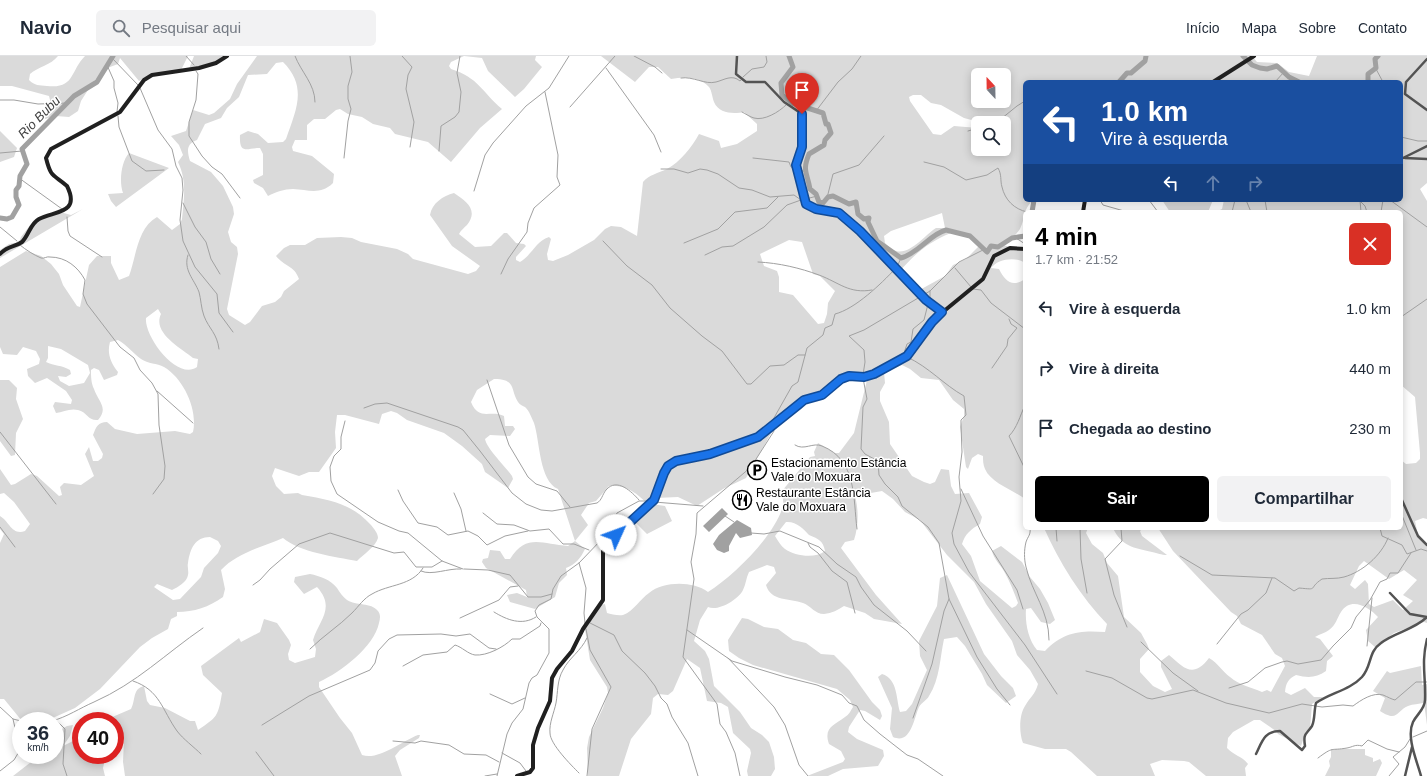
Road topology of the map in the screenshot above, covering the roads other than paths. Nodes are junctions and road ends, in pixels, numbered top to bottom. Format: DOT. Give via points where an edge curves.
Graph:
graph roads {
  1 [pos="227,56"];
  2 [pos="737,56"];
  3 [pos="1253,57"];
  4 [pos="1427,59"];
  5 [pos="1216,80"];
  6 [pos="1427,110"];
  7 [pos="1427,146"];
  8 [pos="1403,158"];
  9 [pos="1403,159"];
  10 [pos="1427,159"];
  11 [pos="1023,249"];
  12 [pos="0,254"];
  13 [pos="942,312"];
  14 [pos="1403,502"];
  15 [pos="1427,545"];
  16 [pos="1390,593"];
  17 [pos="1427,617"];
  18 [pos="1427,639"];
  19 [pos="1426,704"];
  20 [pos="1412,742"];
  21 [pos="1256,754"];
  22 [pos="517,776"];
  23 [pos="1404,776"];
  24 [pos="1422,776"];
  1 -- 12 [label="street" via="216,63 199,68 152,75 144,80 120,112 50,149 46,158 51,175 67,186 70,194 69,205 60,213 38,219 22,242 7,247"];
  2 -- 13 [label="street" via="736,74 746,82 765,82 784,102 802,114 802,147 796,165 806,204 816,209 839,213 860,231 926,300"];
  3 -- 5 [label="street"];
  4 -- 6 [label="street" via="1406,82 1405,94"];
  7 -- 8 [label="street"];
  9 -- 10 [label="street"];
  11 -- 13 [label="street" via="1010,248 994,256 983,279"];
  13 -- 22 [label="street" via="907,356 874,374 841,379 822,395 804,400 751,441 676,461 668,466 654,500 616,535 603,551 603,600 552,678 550,701 533,745 533,768 530,772"];
  14 -- 15 [label="street" via="1418,536"];
  16 -- 17 [label="street" via="1410,614"];
  17 -- 21 [label="street" via="1417,625 1380,643 1372,651 1368,668 1360,680 1316,703 1312,725 1306,732 1305,746 1302,750 1280,731 1272,731 1265,736"];
  18 -- 19 [label="street" via="1423,670"];
  19 -- 20 [label="street" via="1412,723"];
  20 -- 23 [label="street" via="1411,755"];
  20 -- 24 [label="street"];
}
